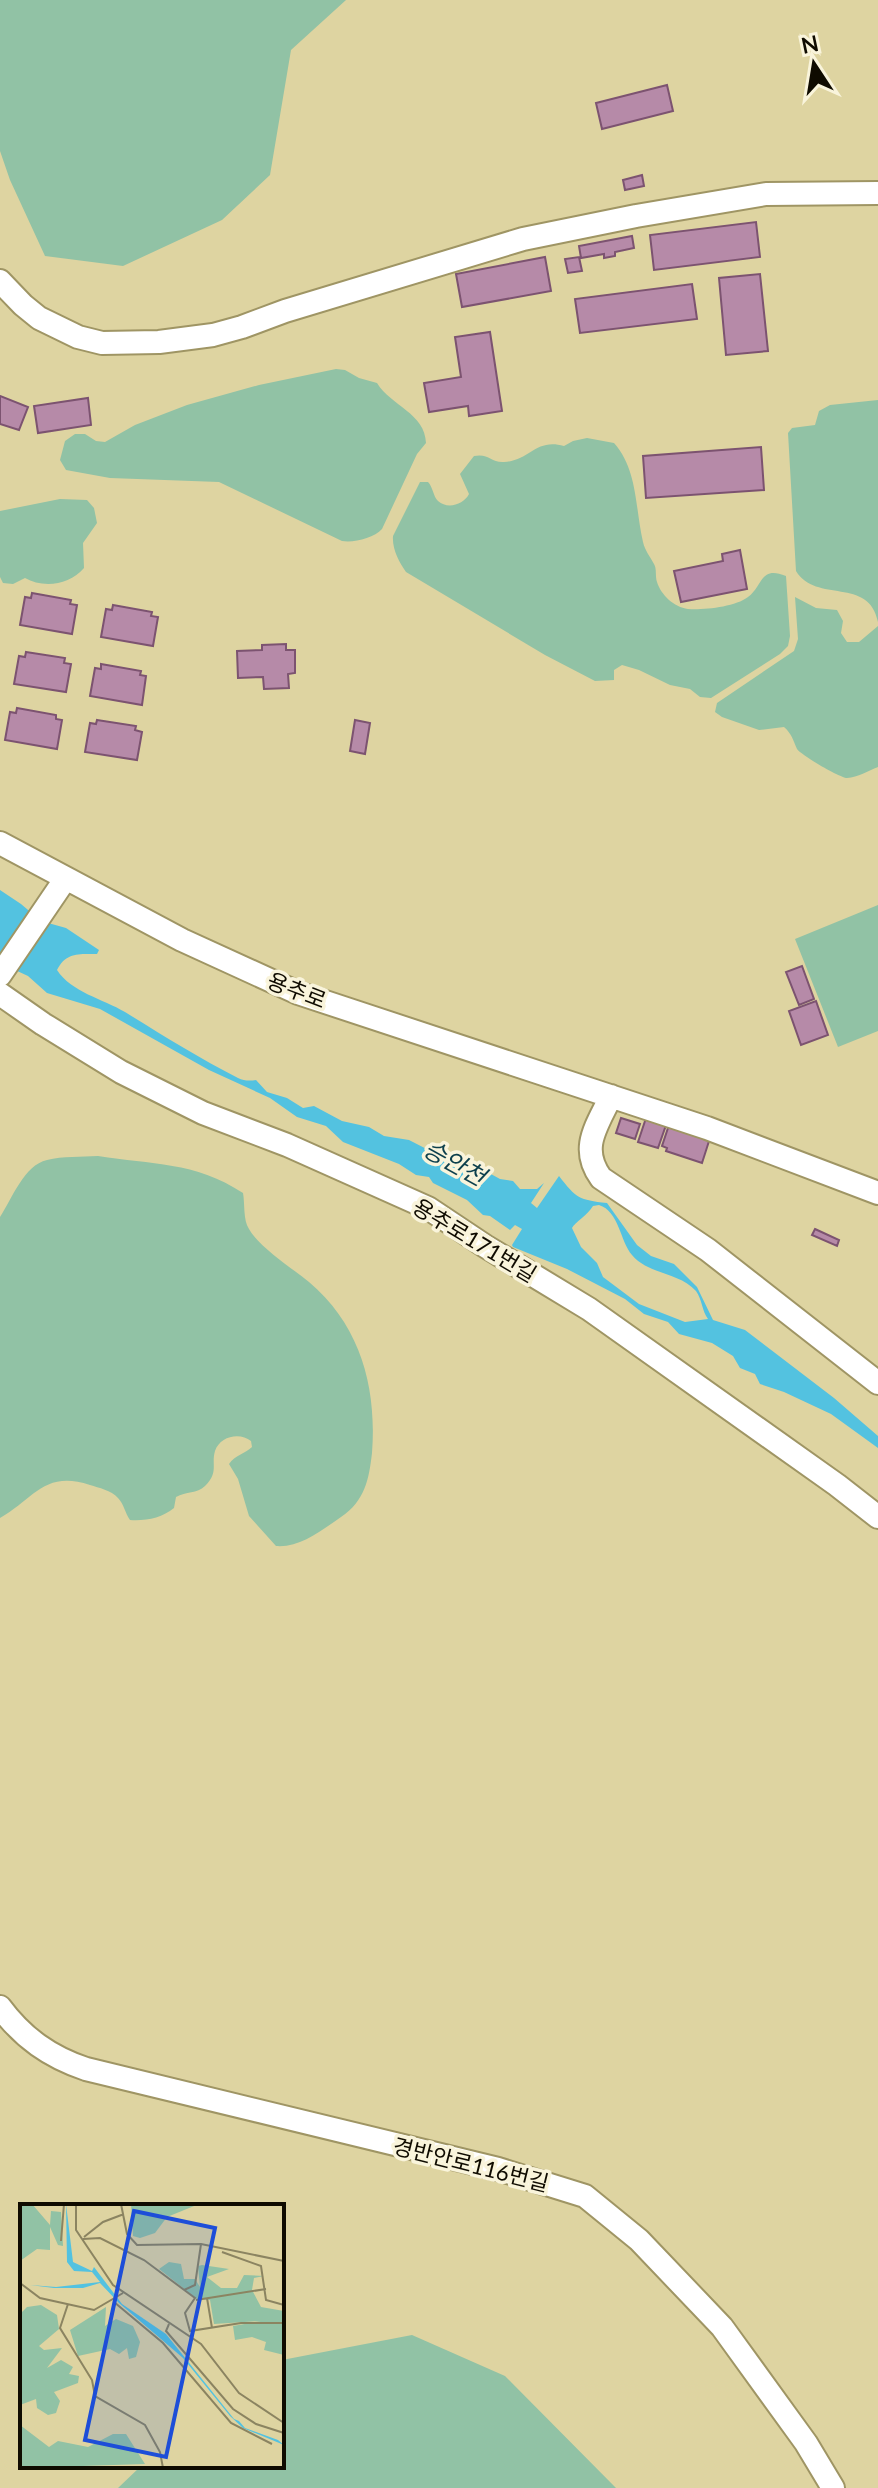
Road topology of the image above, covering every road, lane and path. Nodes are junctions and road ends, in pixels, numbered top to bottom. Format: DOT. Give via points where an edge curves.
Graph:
graph roads {
  1 [pos="878,193"];
  2 [pos="0,281"];
  3 [pos="0,843"];
  4 [pos="60,888"];
  5 [pos="2,973"];
  6 [pos="0,994"];
  7 [pos="611,1096"];
  8 [pos="878,1193"];
  9 [pos="878,1383"];
  10 [pos="878,1517"];
  11 [pos="0,2007"];
  12 [pos="833,2488"];
  1 -- 2 [label="street" via="766,194 537,236 242,327 159,342 113,344 78,337 39,318"];
  3 -- 4 [label="street, 용추로"];
  4 -- 5 [label="street"];
  4 -- 7 [label="street, 용추로" via="298,993"];
  6 -- 10 [label="street, 용추로171번길" via="121,1072 203,1113 428,1208 589,1309"];
  7 -- 8 [label="street, 용추로"];
  7 -- 9 [label="street" via="589,1152 601,1178 708,1250"];
  11 -- 12 [label="street, 경반안로116번길" via="51,2056 86,2069 498,2169 585,2196 639,2240 722,2327"];
}
